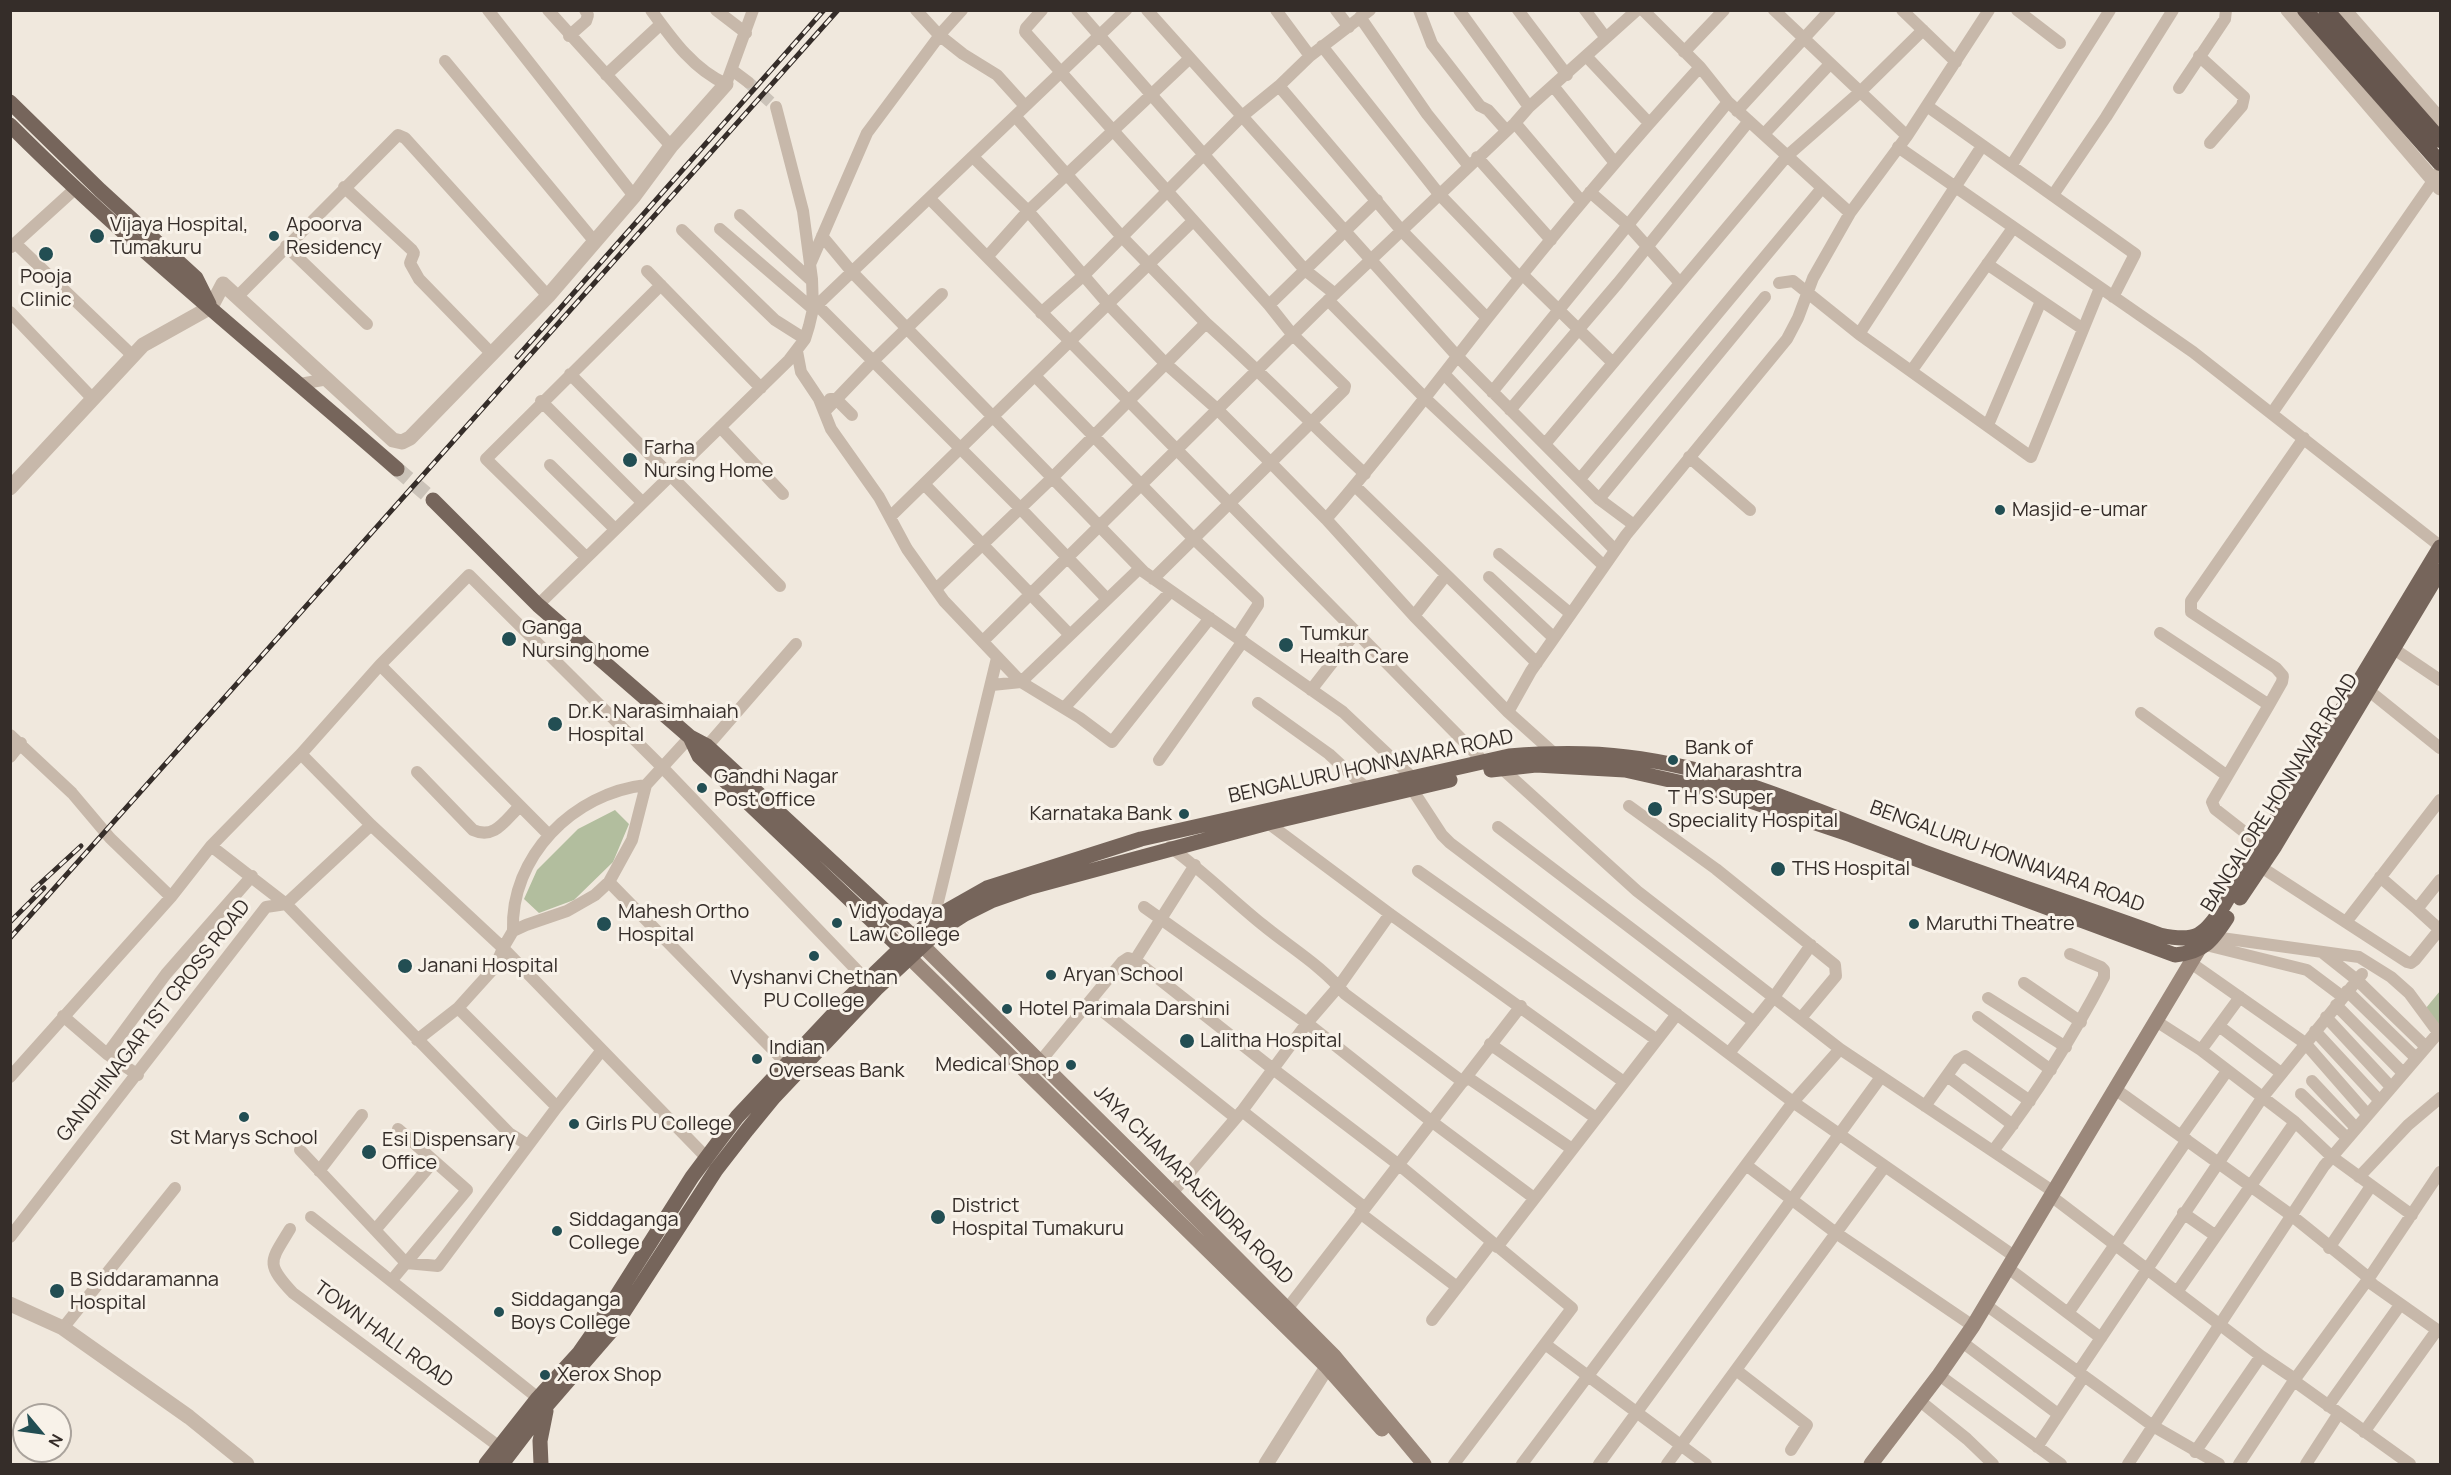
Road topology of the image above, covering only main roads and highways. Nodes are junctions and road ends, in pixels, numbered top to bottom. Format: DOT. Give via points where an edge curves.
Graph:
graph roads {
  1 [pos="2305,10"];
  2 [pos="2326,10"];
  3 [pos="2352,52"];
  4 [pos="10,102"];
  5 [pos="10,125"];
  6 [pos="2438,128"];
  7 [pos="2440,163"];
  8 [pos="211,307"];
  9 [pos="397,469"];
  10 [pos="433,500"];
  11 [pos="2440,547"];
  12 [pos="2440,570"];
  13 [pos="703,751"];
  14 [pos="1492,765"];
  15 [pos="1412,784"];
  16 [pos="1291,812"];
  17 [pos="1975,876"];
  18 [pos="917,941"];
  19 [pos="2202,946"];
  20 [pos="905,952"];
  21 [pos="872,985"];
  22 [pos="1330,1362"];
  23 [pos="542,1402"];
  24 [pos="501,1459"];
  25 [pos="541,1464"];
  26 [pos="1414,1464"];
  27 [pos="1424,1464"];
  28 [pos="1873,1464"];
  1 -- 3 [label="highway"];
  2 -- 3 [label="highway"];
  3 -- 6 [label="highway"];
  3 -- 7 [label="highway"];
  4 -- 8 [label="main road" via="196,278"];
  5 -- 8 [label="main road"];
  8 -- 9 [label="main road"];
  10 -- 13 [label="main road" via="538,605"];
  11 -- 19 [label="main road" via="2211,925"];
  12 -- 19 [label="main road, BANGALORE HONNAVAR ROAD" via="2261,867"];
  13 -- 18 [label="main road"];
  13 -- 20 [label="main road"];
  14 -- 15 [label="main road"];
  14 -- 17 [label="main road" via="1625,770 1737,796"];
  14 -- 17 [label="main road, BENGALURU HONNAVARA ROAD" via="1509,756 1554,753 1626,757 1679,766 1829,814"];
  15 -- 16 [label="main road"];
  15 -- 16 [label="main road, BENGALURU HONNAVARA ROAD" via="1366,789"];
  16 -- 18 [label="main road" via="1268,822 1031,887 991,901"];
  16 -- 18 [label="main road, BENGALURU HONNAVARA ROAD" via="1141,839 1047,867 987,888 934,918"];
  17 -- 19 [label="main road" via="2175,954 2189,953"];
  18 -- 20 [label="main road"];
  18 -- 22 [label="main road, JAYA CHAMARAJENDRA ROAD" via="1287,1310"];
  19 -- 28 [label="main road" via="1973,1326"];
  20 -- 21 [label="main road"];
  20 -- 22 [label="main road, JAYA CHAMARAJENDRA ROAD"];
  21 -- 23 [label="main road" via="716,1170 600,1345"];
  21 -- 23 [label="main road" via="737,1117 706,1157 593,1333"];
  22 -- 26 [label="main road, JAYA CHAMARAJENDRA ROAD"];
  22 -- 27 [label="main road, JAYA CHAMARAJENDRA ROAD"];
  23 -- 24 [label="main road"];
  23 -- 25 [label="main road"];
}
